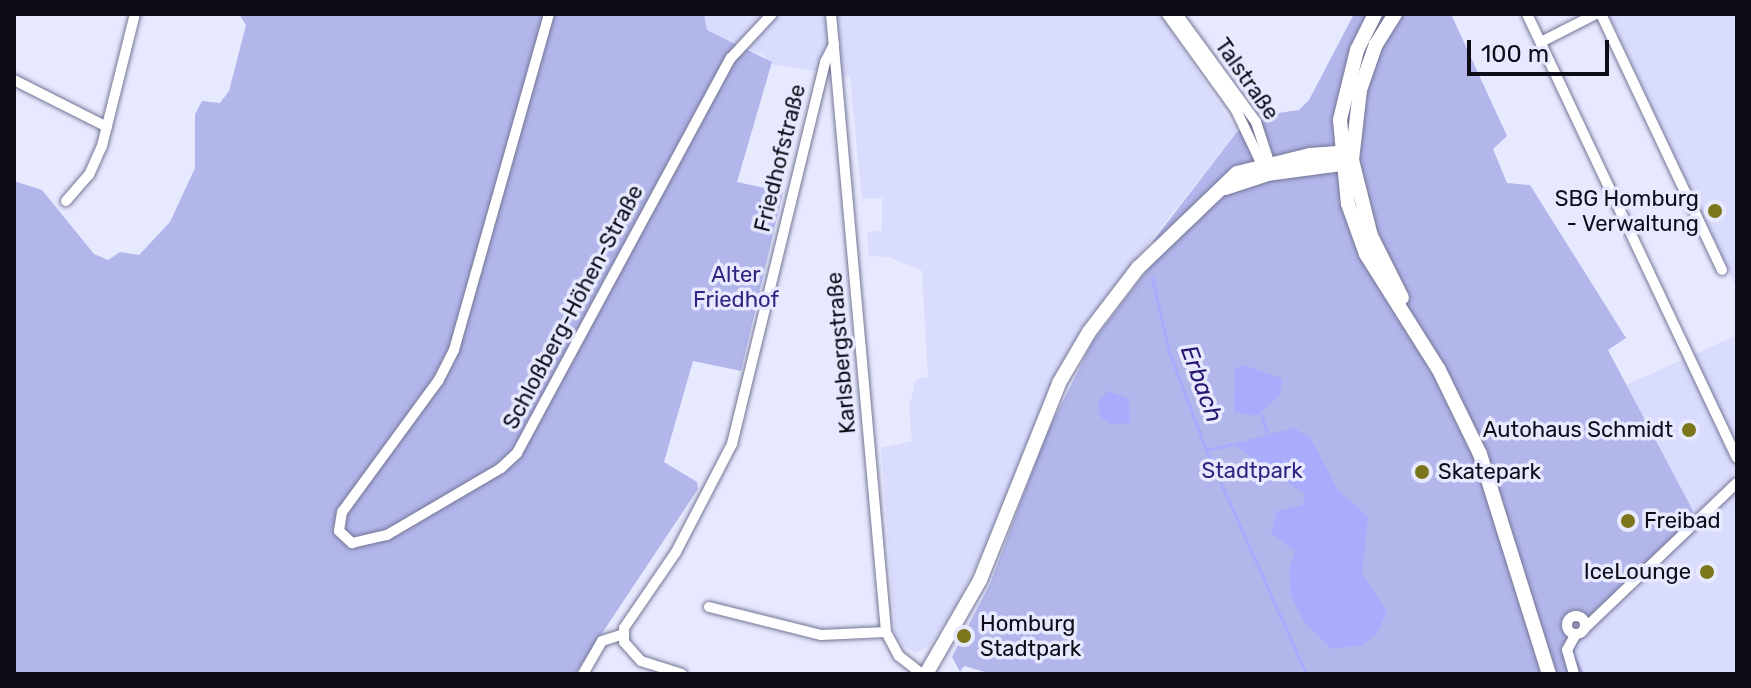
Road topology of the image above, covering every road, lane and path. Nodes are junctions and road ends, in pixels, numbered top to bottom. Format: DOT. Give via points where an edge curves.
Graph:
graph roads {
  1 [pos="135,14"];
  2 [pos="549,14"];
  3 [pos="772,14"];
  4 [pos="831,14"];
  5 [pos="1167,14"];
  6 [pos="1177,14"];
  7 [pos="1375,14"];
  8 [pos="1395,14"];
  9 [pos="1527,14"];
  10 [pos="1598,14"];
  11 [pos="1541,42"];
  12 [pos="834,44"];
  13 [pos="14,80"];
  14 [pos="107,127"];
  15 [pos="1345,160"];
  16 [pos="1267,166"];
  17 [pos="66,201"];
  18 [pos="1722,270"];
  19 [pos="1737,458"];
  20 [pos="1737,483"];
  21 [pos="1622,591"];
  22 [pos="709,607"];
  23 [pos="886,632"];
  24 [pos="1580,632"];
  25 [pos="624,634"];
  26 [pos="931,672"];
  27 [pos="1549,673"];
  28 [pos="583,674"];
  29 [pos="682,674"];
  30 [pos="1574,674"];
  1 -- 14 [label="street"];
  2 -- 3 [label="street, Schloßberg-Höhen-Straße" via="454,350 438,381 342,512 339,531 352,543 387,535 501,468 517,453 731,58"];
  4 -- 12 [label="street, Karlsbergstraße"];
  5 -- 16 [label="street, Talstraße" via="1236,110"];
  6 -- 16 [label="street, Talstraße" via="1256,122"];
  7 -- 15 [label="main road" via="1349,76 1340,120"];
  8 -- 15 [label="main road" via="1363,78"];
  9 -- 11 [label="street"];
  10 -- 11 [label="street"];
  10 -- 18 [label="street"];
  11 -- 19 [label="street"];
  12 -- 23 [label="street, Karlsbergstraße"];
  12 -- 25 [label="street, Friedhofstraße" via="825,62 732,444 714,484"];
  13 -- 14 [label="street"];
  14 -- 17 [label="street" via="89,175"];
  15 -- 16 [label="main road"];
  15 -- 27 [label="main road" via="1371,236 1484,464"];
  16 -- 26 [label="main road" via="1207,197 1155,248 1059,383 980,580"];
  20 -- 21 [label="street"];
  21 -- 24 [label="street"];
  21 -- 24 [label="street" via="1567,625"];
  22 -- 23 [label="street" via="821,635"];
  23 -- 26 [label="street" via="899,656"];
  24 -- 30 [label="street" via="1567,650"];
  25 -- 28 [label="street, Friedhofstraße" via="602,641"];
  25 -- 29 [label="street" via="624,642 641,661"];
}
